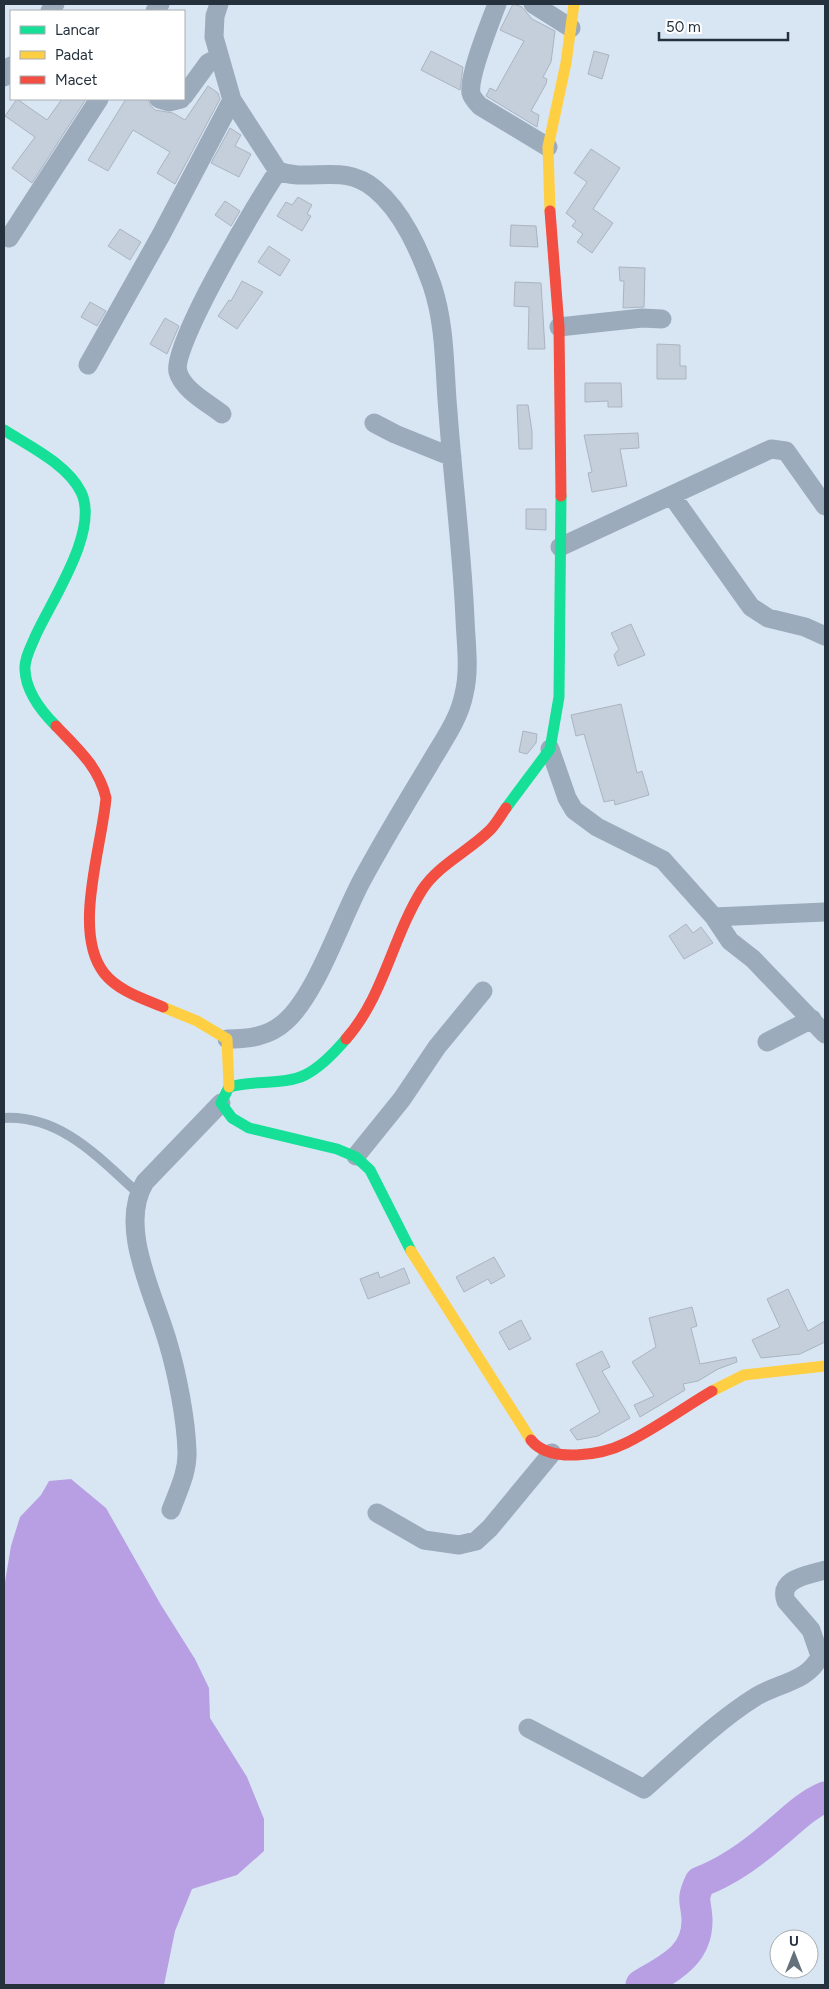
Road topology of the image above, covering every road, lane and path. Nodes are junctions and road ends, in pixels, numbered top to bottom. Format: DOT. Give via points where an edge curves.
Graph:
graph roads {
  1 [pos="219,4"];
  2 [pos="497,4"];
  3 [pos="533,4"];
  4 [pos="574,4"];
  5 [pos="571,28"];
  6 [pos="218,57"];
  7 [pos="185,95"];
  8 [pos="98,100"];
  9 [pos="162,100"];
  10 [pos="177,100"];
  11 [pos="232,100"];
  12 [pos="548,146"];
  13 [pos="278,172"];
  14 [pos="9,238"];
  15 [pos="662,319"];
  16 [pos="559,327"];
  17 [pos="88,365"];
  18 [pos="222,414"];
  19 [pos="374,423"];
  20 [pos="4,430"];
  21 [pos="452,457"];
  22 [pos="672,496"];
  23 [pos="825,506"];
  24 [pos="560,547"];
  25 [pos="825,636"];
  26 [pos="550,749"];
  27 [pos="825,912"];
  28 [pos="714,917"];
  29 [pos="483,991"];
  30 [pos="812,1019"];
  31 [pos="825,1034"];
  32 [pos="226,1039"];
  33 [pos="767,1042"];
  34 [pos="225,1095"];
  35 [pos="4,1118"];
  36 [pos="356,1156"];
  37 [pos="138,1193"];
  38 [pos="825,1366"];
  39 [pos="552,1453"];
  40 [pos="172,1510"];
  41 [pos="377,1513"];
  42 [pos="825,1570"];
  43 [pos="528,1728"];
  1 -- 6 [label="street" via="214,27"];
  2 -- 12 [label="street" via="477,63 470,91 472,97 480,106"];
  3 -- 5 [label="street"];
  4 -- 5 [label="street"];
  5 -- 12 [label="street"];
  6 -- 7 [label="street" via="208,63"];
  6 -- 11 [label="street"];
  8 -- 14 [label="street"];
  9 -- 10 [label="street"];
  11 -- 13 [label="street"];
  11 -- 17 [label="street"];
  12 -- 16 [label="street"];
  13 -- 18 [label="street" via="190,326 177,366 186,386"];
  13 -- 21 [label="street" via="337,174 362,180 381,195 406,228 432,285 438,308 445,349"];
  15 -- 16 [label="street" via="642,318"];
  16 -- 24 [label="street"];
  19 -- 21 [label="street"];
  20 -- 32 [label="street" via="67,475 81,492 86,508 85,524 76,550 34,640 24,670 41,711 98,773 106,796 90,931 95,958 105,974 135,995 203,1023"];
  21 -- 32 [label="street" via="463,570 468,677 457,718 361,882 302,1002 286,1022 273,1030 252,1039"];
  22 -- 23 [label="street" via="772,449 781,448 790,455"];
  22 -- 24 [label="street"];
  22 -- 25 [label="street" via="751,607 768,618 805,627"];
  24 -- 26 [label="street" via="559,697"];
  26 -- 28 [label="street" via="566,798 574,810 597,827 663,860"];
  26 -- 34 [label="street" via="491,829 423,889 409,914 374,999 335,1052 305,1074 243,1083"];
  27 -- 28 [label="street"];
  28 -- 30 [label="street" via="730,941 753,959"];
  29 -- 36 [label="street"];
  30 -- 31 [label="street"];
  30 -- 33 [label="street"];
  32 -- 34 [label="street" via="229,1050"];
  34 -- 36 [label="street" via="231,1118 242,1124"];
  34 -- 37 [label="street"];
  35 -- 37 [label="lane" via="42,1121 62,1129"];
  36 -- 39 [label="street" via="370,1170 414,1256 533,1442 540,1449"];
  37 -- 40 [label="street" via="134,1219 136,1236 169,1344 188,1453 186,1471"];
  38 -- 39 [label="street" via="744,1375 709,1392 625,1444 593,1453"];
  39 -- 41 [label="street" via="476,1541 459,1545 424,1540"];
  42 -- 43 [label="street" via="790,1581 784,1595 811,1630 820,1656 816,1664 805,1674 757,1696 692,1746 644,1789"];
}
